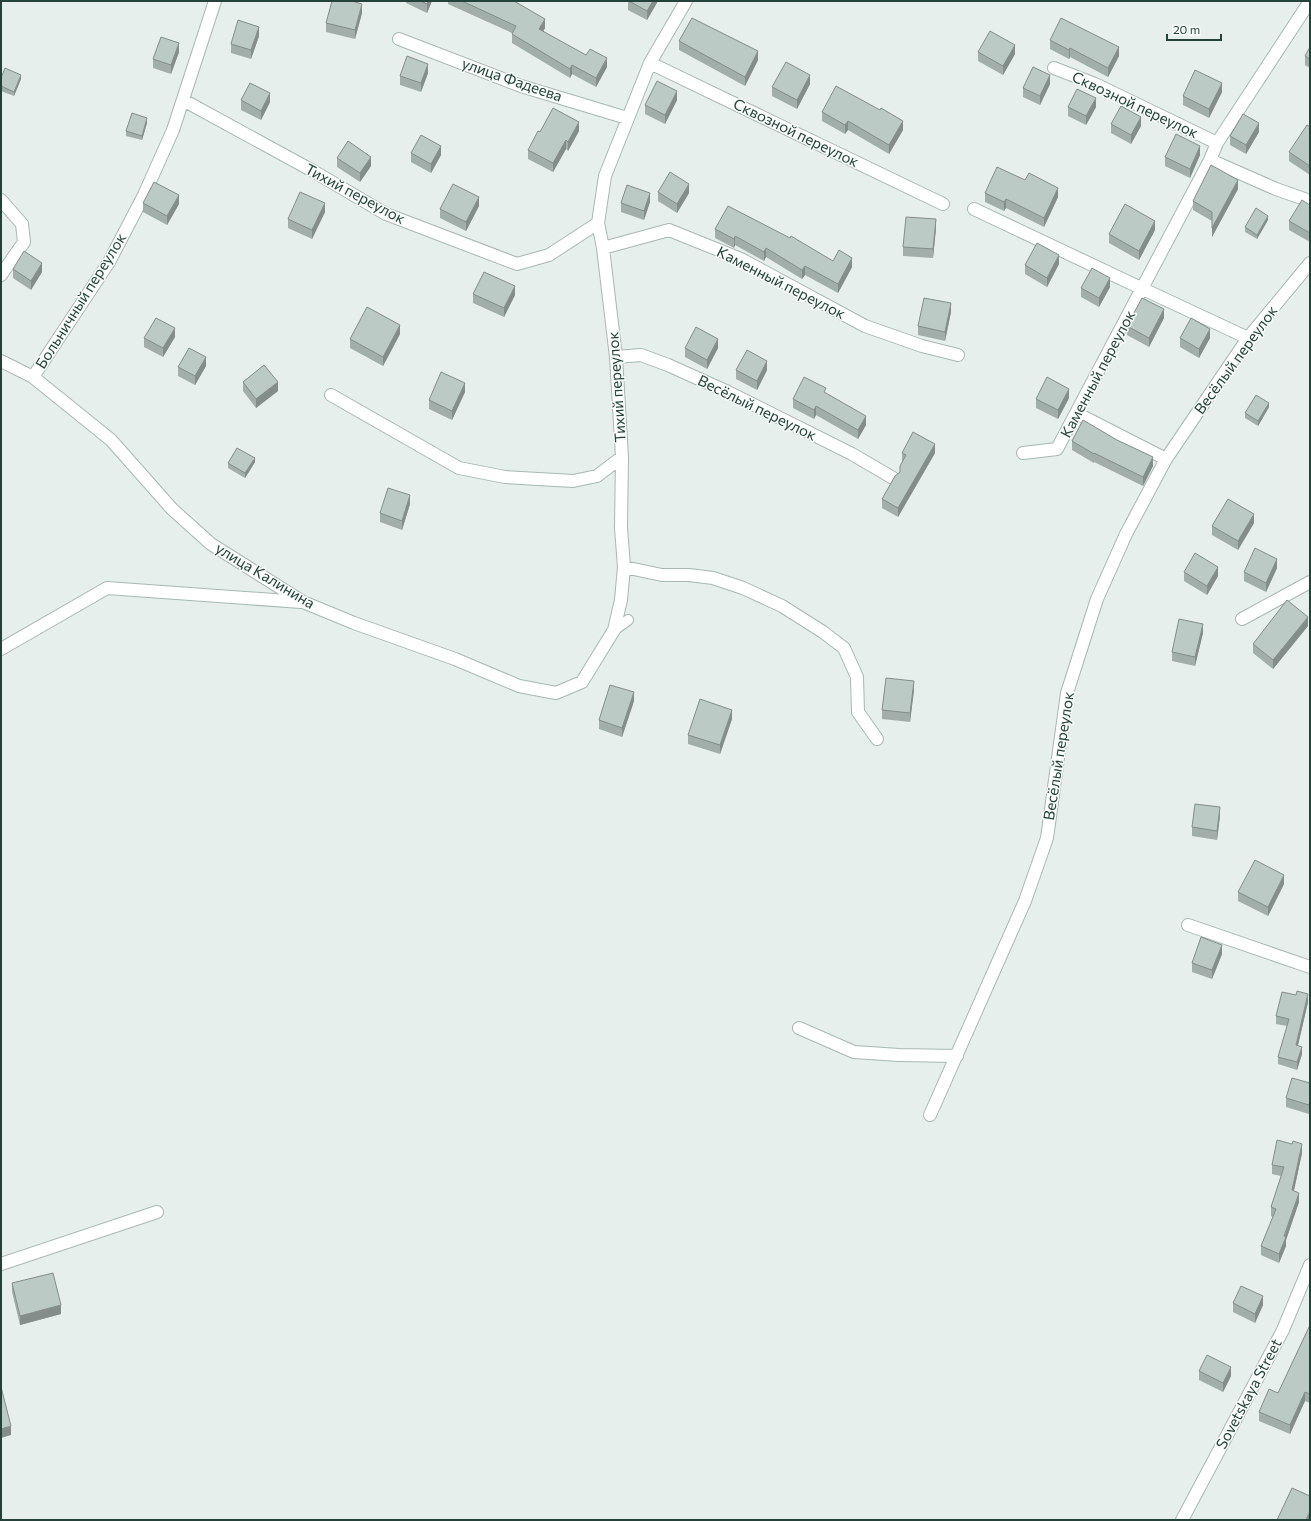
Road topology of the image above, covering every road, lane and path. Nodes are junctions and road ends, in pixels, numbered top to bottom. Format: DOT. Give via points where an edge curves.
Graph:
graph roads {
  1 [pos="216,1"];
  2 [pos="686,1"];
  3 [pos="1310,1"];
  4 [pos="399,39"];
  5 [pos="650,63"];
  6 [pos="1054,68"];
  7 [pos="183,100"];
  8 [pos="627,118"];
  9 [pos="1217,143"];
  10 [pos="1210,160"];
  11 [pos="1,200"];
  12 [pos="1310,201"];
  13 [pos="943,204"];
  14 [pos="974,209"];
  15 [pos="598,223"];
  16 [pos="603,248"];
  17 [pos="1310,263"];
  18 [pos="1,275"];
  19 [pos="1143,289"];
  20 [pos="1248,338"];
  21 [pos="958,355"];
  22 [pos="616,357"];
  23 [pos="1,361"];
  24 [pos="33,377"];
  25 [pos="331,395"];
  26 [pos="1076,413"];
  27 [pos="1023,453"];
  28 [pos="622,457"];
  29 [pos="1166,459"];
  30 [pos="893,478"];
  31 [pos="624,567"];
  32 [pos="1310,582"];
  33 [pos="304,602"];
  34 [pos="1242,618"];
  35 [pos="628,620"];
  36 [pos="614,630"];
  37 [pos="1,649"];
  38 [pos="582,682"];
  39 [pos="877,739"];
  40 [pos="1188,925"];
  41 [pos="1310,967"];
  42 [pos="799,1028"];
  43 [pos="957,1056"];
  44 [pos="930,1115"];
  45 [pos="157,1212"];
  46 [pos="1,1264"];
  47 [pos="1310,1265"];
  48 [pos="1182,1520"];
  1 -- 7 [label="street, Больничный переулок"];
  2 -- 5 [label="street, Тихий переулок"];
  3 -- 9 [label="street, Каменный переулок"];
  4 -- 8 [label="street, улица Фадеева" via="521,86"];
  5 -- 8 [label="street, Тихий переулок"];
  5 -- 13 [label="street, Сквозной переулок"];
  6 -- 9 [label="street, Сквозной переулок" via="1095,84"];
  7 -- 15 [label="street, Тихий переулок" via="386,214 517,264 549,255"];
  7 -- 24 [label="street, Больничный переулок" via="173,130 144,195 109,262"];
  8 -- 15 [label="street, Тихий переулок" via="605,176"];
  9 -- 10 [label="street, Каменный переулок"];
  10 -- 12 [label="street"];
  10 -- 19 [label="street, Каменный переулок"];
  11 -- 18 [label="street" via="22,224 24,242"];
  14 -- 19 [label="street"];
  15 -- 16 [label="street, Тихий переулок"];
  16 -- 21 [label="street, Каменный переулок" via="669,230 742,259 865,326 922,346"];
  16 -- 22 [label="street, Тихий переулок"];
  17 -- 20 [label="street, Весёлый переулок"];
  19 -- 20 [label="street"];
  19 -- 26 [label="street, Каменный переулок"];
  20 -- 29 [label="street, Весёлый переулок"];
  22 -- 28 [label="street, Тихий переулок"];
  22 -- 30 [label="street, Весёлый переулок" via="641,355 668,365 852,454"];
  23 -- 24 [label="street, улица Калинина"];
  24 -- 33 [label="street, улица Калинина" via="110,440 172,509 211,544"];
  25 -- 28 [label="street, Тихий переулок" via="459,468 505,477 573,481 597,476"];
  26 -- 27 [label="street, Каменный переулок" via="1057,449"];
  26 -- 29 [label="street"];
  28 -- 31 [label="street, Тихий переулок" via="621,528"];
  29 -- 43 [label="street, Весёлый переулок" via="1126,534 1097,599 1068,693 1047,838 1025,901"];
  31 -- 36 [label="street, Тихий переулок" via="621,600"];
  31 -- 39 [label="street" via="662,575 713,578 782,606 823,632 844,648 857,677 858,712"];
  32 -- 34 [label="street"];
  33 -- 37 [label="street" via="107,588"];
  33 -- 38 [label="street, улица Калинина" via="519,686 556,693"];
  35 -- 36 [label="lane"];
  36 -- 38 [label="street, Тихий переулок"];
  40 -- 41 [label="street"];
  42 -- 43 [label="street" via="854,1052"];
  43 -- 44 [label="street, Весёлый переулок"];
  45 -- 46 [label="street"];
  47 -- 48 [label="street, Sovetskaya Street" via="1283,1330"];
}
